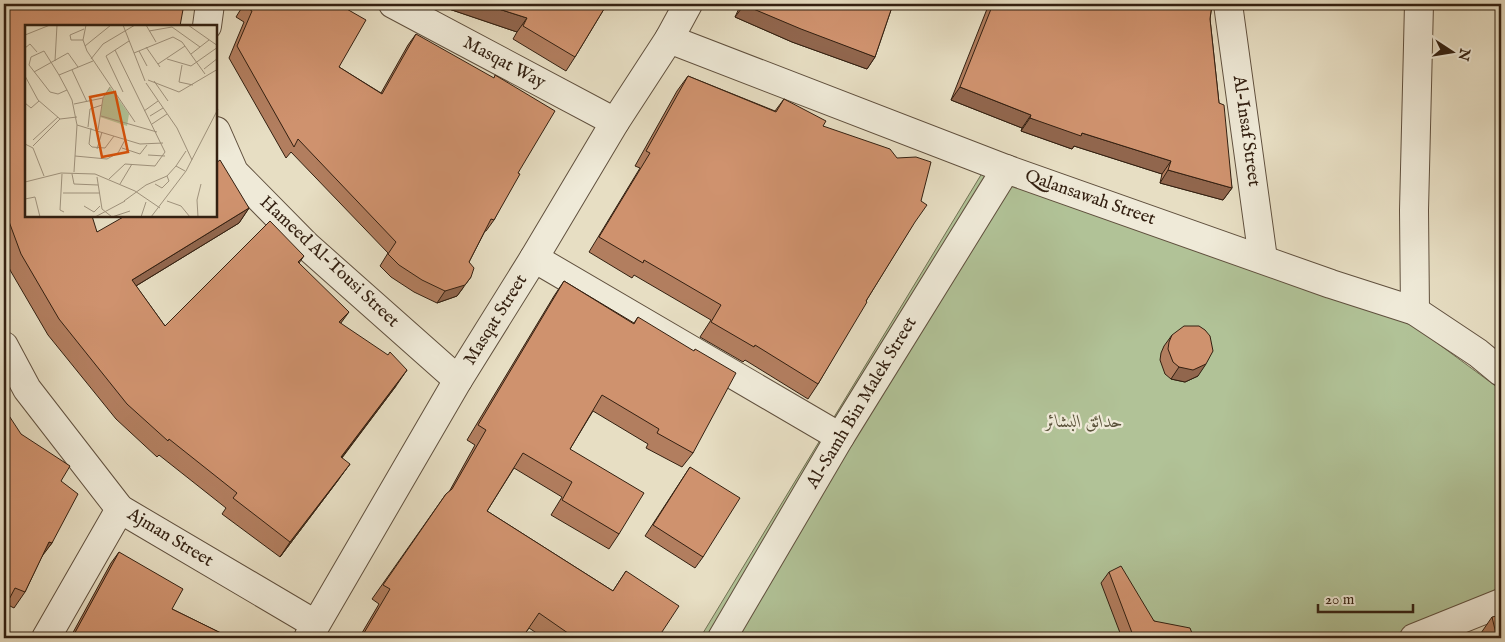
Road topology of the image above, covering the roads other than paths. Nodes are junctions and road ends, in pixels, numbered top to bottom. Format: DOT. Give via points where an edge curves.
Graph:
graph roads {
  1 [pos="210,4"];
  2 [pos="393,4"];
  3 [pos="688,4"];
  4 [pos="1228,4"];
  5 [pos="1418,4"];
  6 [pos="207,25"];
  7 [pos="669,39"];
  8 [pos="615,122"];
  9 [pos="218,136"];
  10 [pos="1006,169"];
  11 [pos="534,258"];
  12 [pos="1263,259"];
  13 [pos="1415,311"];
  14 [pos="4,346"];
  15 [pos="1501,372"];
  16 [pos="458,380"];
  17 [pos="840,437"];
  18 [pos="120,509"];
  19 [pos="1501,603"];
  20 [pos="312,631"];
  21 [pos="46,638"];
  22 [pos="722,638"];
  23 [pos="1414,638"];
  1 -- 6 [label="street"];
  2 -- 8 [label="street, Masqat Way"];
  3 -- 7 [label="street, Masqat Street"];
  4 -- 12 [label="street, Al-Insaf Street"];
  5 -- 13 [label="street"];
  7 -- 8 [label="street, Masqat Street"];
  7 -- 10 [label="street, Qalansawah Street"];
  8 -- 11 [label="street, Masqat Street"];
  9 -- 16 [label="street, Hameed Al-Tousi Street" via="234,172 307,246"];
  10 -- 12 [label="street, Qalansawah Street"];
  10 -- 17 [label="street, Al-Samh Bin Malek Street"];
  11 -- 16 [label="street, Masqat Street"];
  11 -- 17 [label="street"];
  12 -- 13 [label="street, Qalansawah Street"];
  13 -- 15 [label="street, Qalansawah Street"];
  14 -- 18 [label="street, Ajman Street" via="26,389"];
  16 -- 20 [label="street, Masqat Street"];
  17 -- 22 [label="street, Al-Samh Bin Malek Street"];
  18 -- 20 [label="street, Ajman Street"];
  18 -- 21 [label="street"];
  19 -- 23 [label="street"];
}
